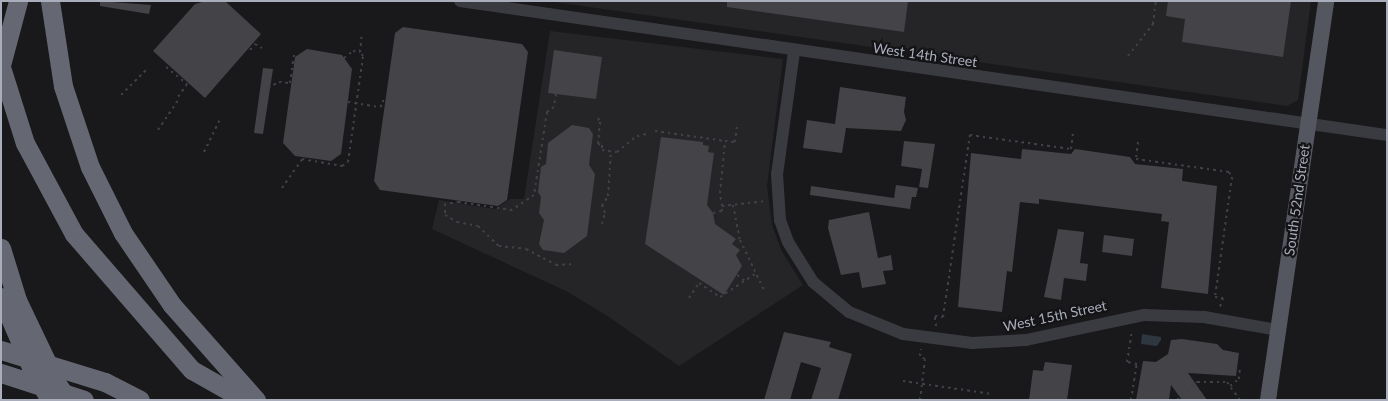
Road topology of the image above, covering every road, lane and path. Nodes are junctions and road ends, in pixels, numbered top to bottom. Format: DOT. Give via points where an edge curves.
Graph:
graph roads {
  1 [pos="18,1"];
  2 [pos="50,1"];
  3 [pos="460,1"];
  4 [pos="1156,1"];
  5 [pos="1326,1"];
  6 [pos="516,5"];
  7 [pos="362,34"];
  8 [pos="262,48"];
  9 [pos="250,50"];
  10 [pos="360,52"];
  11 [pos="794,52"];
  12 [pos="294,54"];
  13 [pos="1128,56"];
  14 [pos="344,58"];
  15 [pos="1,66"];
  16 [pos="166,67"];
  17 [pos="147,69"];
  18 [pos="268,88"];
  19 [pos="556,94"];
  20 [pos="121,95"];
  21 [pos="385,101"];
  22 [pos="348,102"];
  23 [pos="357,104"];
  24 [pos="598,118"];
  25 [pos="220,120"];
  26 [pos="1308,125"];
  27 [pos="737,126"];
  28 [pos="158,130"];
  29 [pos="655,131"];
  30 [pos="1073,133"];
  31 [pos="647,134"];
  32 [pos="1387,135"];
  33 [pos="725,141"];
  34 [pos="1138,142"];
  35 [pos="611,151"];
  36 [pos="204,152"];
  37 [pos="282,188"];
  38 [pos="766,201"];
  39 [pos="733,205"];
  40 [pos="722,206"];
  41 [pos="713,214"];
  42 [pos="602,224"];
  43 [pos="1,248"];
  44 [pos="575,264"];
  45 [pos="755,274"];
  46 [pos="737,275"];
  47 [pos="745,281"];
  48 [pos="764,290"];
  49 [pos="1,297"];
  50 [pos="690,298"];
  51 [pos="1219,309"];
  52 [pos="936,326"];
  53 [pos="1132,328"];
  54 [pos="1278,330"];
  55 [pos="921,349"];
  56 [pos="1,350"];
  57 [pos="1240,366"];
  58 [pos="1,374"];
  59 [pos="903,381"];
  60 [pos="922,383"];
  61 [pos="1230,386"];
  62 [pos="992,394"];
  63 [pos="50,400"];
  64 [pos="68,400"];
  65 [pos="84,400"];
  66 [pos="140,400"];
  67 [pos="245,400"];
  68 [pos="256,400"];
  69 [pos="920,400"];
  70 [pos="1132,400"];
  71 [pos="1177,400"];
  72 [pos="1240,400"];
  73 [pos="1268,400"];
  1 -- 15 [label="highway"];
  2 -- 68 [label="highway" via="63,86 90,167 123,233 172,305"];
  3 -- 6 [label="street, West 14th Street"];
  4 -- 13 [label="path" via="1152,24"];
  5 -- 26 [label="main road, South 52nd Street"];
  6 -- 11 [label="street, West 14th Street"];
  7 -- 10 [label="path"];
  8 -- 9 [label="path" via="256,44"];
  10 -- 14 [label="path" via="353,51"];
  10 -- 23 [label="path" via="363,56"];
  11 -- 26 [label="street, West 14th Street"];
  11 -- 54 [label="street, West 15th Street" via="776,197 780,220 800,265 818,287 849,312 874,324 924,338 972,344 1005,343 1124,317 1176,314"];
  12 -- 18 [label="path" via="290,83 279,82"];
  15 -- 67 [label="highway" via="25,143 74,234 192,370"];
  16 -- 28 [label="path" via="187,84"];
  17 -- 20 [label="path"];
  19 -- 44 [label="path" via="554,107 547,112 534,195 512,210 459,202 445,204 445,215 456,222 478,226 498,246 526,249 556,265"];
  21 -- 23 [label="path" via="381,107"];
  22 -- 23 [label="path"];
  23 -- 37 [label="path" via="346,164 302,159"];
  24 -- 35 [label="path" via="598,144 602,145 602,150"];
  25 -- 36 [label="path"];
  26 -- 32 [label="street, West 14th Street"];
  26 -- 54 [label="main road, South 52nd Street"];
  27 -- 33 [label="path" via="735,142"];
  29 -- 33 [label="path"];
  30 -- 52 [label="path" via="1070,149 970,135 943,317 935,316"];
  31 -- 35 [label="path" via="637,136 616,152"];
  33 -- 40 [label="path" via="720,193"];
  34 -- 51 [label="path" via="1136,159 1229,172 1232,177 1215,297 1223,298"];
  35 -- 42 [label="path" via="608,196 602,206 605,213"];
  38 -- 39 [label="path"];
  39 -- 40 [label="path"];
  39 -- 45 [label="path" via="740,240"];
  40 -- 41 [label="path" via="722,211"];
  43 -- 64 [label="highway, bridge" via="17,300 57,384"];
  45 -- 47 [label="path"];
  45 -- 48 [label="path"];
  46 -- 47 [label="path"];
  47 -- 50 [label="path" via="720,298 699,283"];
  49 -- 63 [label="highway, bridge"];
  53 -- 70 [label="path" via="1127,362 1136,364"];
  54 -- 73 [label="main road, South 52nd Street"];
  55 -- 60 [label="path" via="920,356 925,359"];
  56 -- 66 [label="highway" via="105,382"];
  57 -- 61 [label="path" via="1239,379"];
  58 -- 65 [label="highway"];
  59 -- 60 [label="path"];
  60 -- 62 [label="path"];
  60 -- 69 [label="path"];
  61 -- 71 [label="path" via="1227,382 1197,382"];
  61 -- 72 [label="path"];
}
